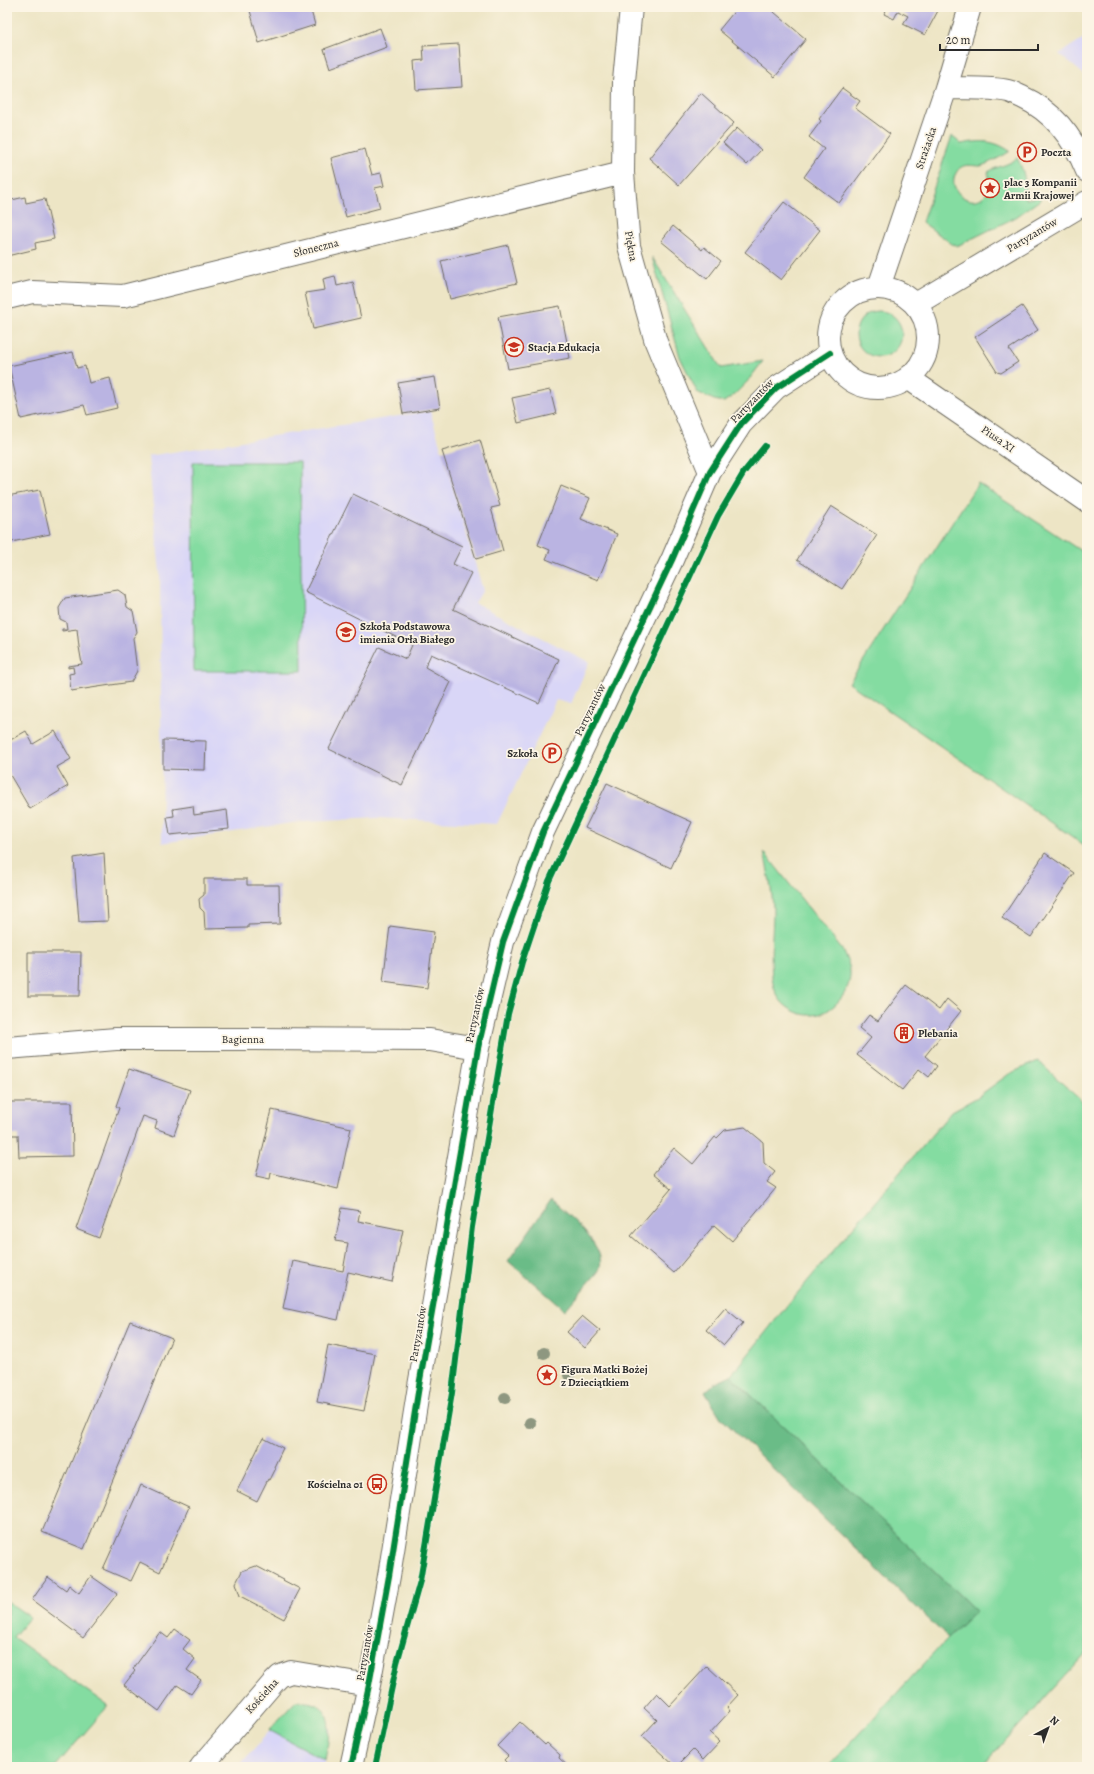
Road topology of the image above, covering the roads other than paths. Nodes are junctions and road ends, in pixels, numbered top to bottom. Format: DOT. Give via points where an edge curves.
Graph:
graph roads {
  1 [pos="631,7"];
  2 [pos="970,7"];
  3 [pos="946,88"];
  4 [pos="1087,171"];
  5 [pos="623,174"];
  6 [pos="1087,202"];
  7 [pos="879,287"];
  8 [pos="7,298"];
  9 [pos="916,304"];
  10 [pos="830,353"];
  11 [pos="908,378"];
  12 [pos="710,472"];
  13 [pos="1087,501"];
  14 [pos="7,1048"];
  15 [pos="478,1048"];
  16 [pos="369,1685"];
  17 [pos="205,1766"];
  18 [pos="351,1767"];
  1 -- 5 [label="street, Piękna" via="624,81"];
  2 -- 3 [label="street, Strażacka"];
  3 -- 4 [label="street" via="1008,91 1036,103 1063,126"];
  3 -- 7 [label="street, Strażacka"];
  5 -- 8 [label="street, Słoneczna" via="123,296 32,292"];
  5 -- 12 [label="street, Piękna" via="629,246 656,342"];
  6 -- 9 [label="street, Partyzantów"];
  7 -- 9 [label="street" via="892,289"];
  7 -- 10 [label="street" via="855,292 839,306 830,321"];
  9 -- 11 [label="street" via="925,326 928,347 919,367"];
  10 -- 11 [label="street" via="842,373 867,387 893,386"];
  10 -- 12 [label="street, Partyzantów" via="776,388 740,424"];
  11 -- 13 [label="street, Piusa XI"];
  12 -- 15 [label="street, Partyzantów" via="672,560 543,832 503,942"];
  14 -- 15 [label="street, Bagienna" via="116,1039 430,1040"];
  15 -- 16 [label="street, Partyzantów"];
  16 -- 17 [label="street, Kościelna" via="286,1673 273,1683"];
  16 -- 18 [label="street, Partyzantów"];
}
